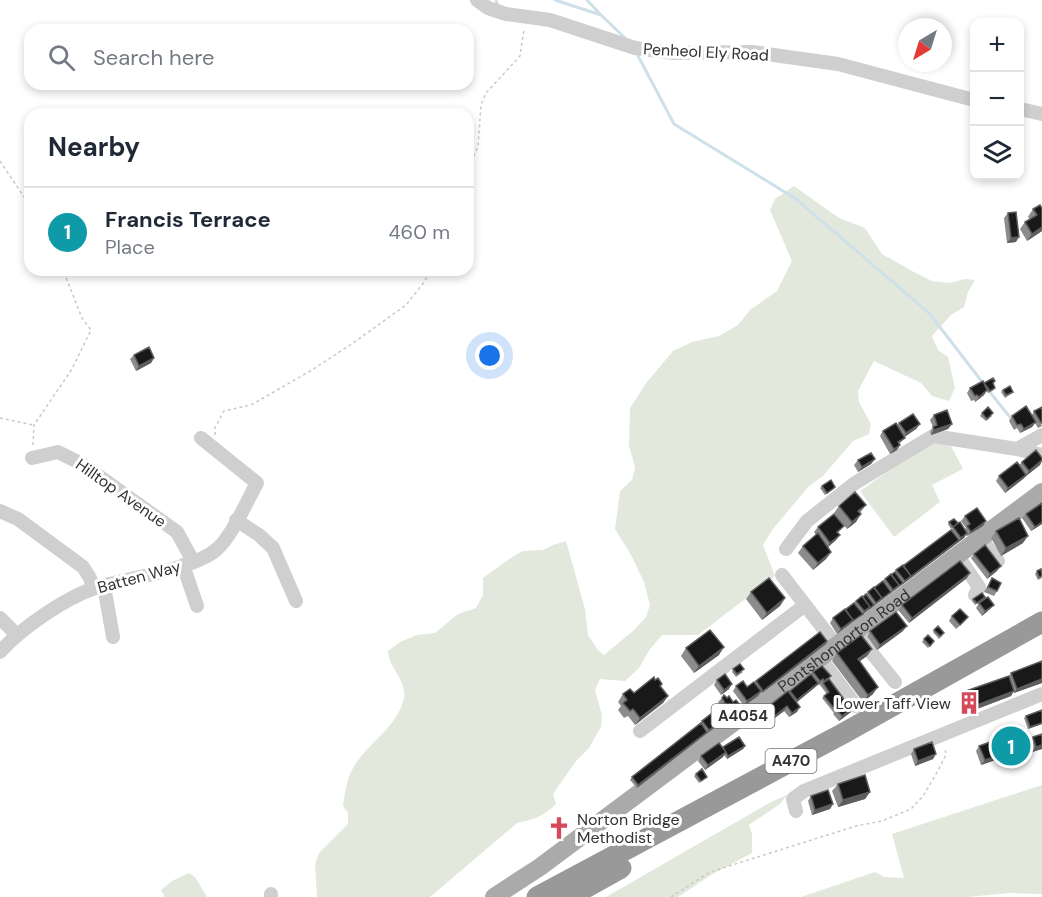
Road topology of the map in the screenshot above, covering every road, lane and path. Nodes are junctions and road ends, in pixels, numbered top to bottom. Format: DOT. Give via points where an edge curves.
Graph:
graph roads {
  1 [pos="477,0"];
  2 [pos="527,17"];
  3 [pos="970,99"];
  4 [pos="1024,110"];
  5 [pos="1042,114"];
  6 [pos="474,155"];
  7 [pos="0,161"];
  8 [pos="24,197"];
  9 [pos="65,276"];
  10 [pos="427,276"];
  11 [pos="0,418"];
  12 [pos="34,425"];
  13 [pos="1042,435"];
  14 [pos="201,438"];
  15 [pos="1017,449"];
  16 [pos="1042,455"];
  17 [pos="32,458"];
  18 [pos="1042,492"];
  19 [pos="0,511"];
  20 [pos="236,520"];
  21 [pos="984,534"];
  22 [pos="786,549"];
  23 [pos="957,555"];
  24 [pos="998,561"];
  25 [pos="188,563"];
  26 [pos="782,575"];
  27 [pos="98,587"];
  28 [pos="297,593"];
  29 [pos="975,595"];
  30 [pos="805,605"];
  31 [pos="197,606"];
  32 [pos="0,618"];
  33 [pos="1042,622"];
  34 [pos="855,631"];
  35 [pos="17,635"];
  36 [pos="1042,636"];
  37 [pos="113,637"];
  38 [pos="836,645"];
  39 [pos="0,652"];
  40 [pos="820,658"];
  41 [pos="895,682"];
  42 [pos="1042,694"];
  43 [pos="856,706"];
  44 [pos="640,731"];
  45 [pos="943,733"];
  46 [pos="795,811"];
  47 [pos="494,897"];
  48 [pos="537,897"];
  49 [pos="569,897"];
  50 [pos="671,897"];
  1 -- 2 [label="street, Penheol Ely Road" via="488,8"];
  2 -- 3 [label="street, Penheol Ely Road" via="550,20 635,48 674,53 752,52 838,64"];
  2 -- 6 [label="path" via="520,56 486,93 481,105"];
  4 -- 5 [label="street"];
  7 -- 8 [label="path"];
  9 -- 12 [label="path" via="91,330 72,369"];
  10 -- 14 [label="path" via="406,305 356,341 251,405 224,411 215,428 215,440"];
  11 -- 12 [label="path"];
  12 -- 17 [label="path"];
  13 -- 15 [label="street"];
  14 -- 20 [label="street, Batten Way" via="257,483"];
  15 -- 16 [label="street"];
  15 -- 22 [label="street" via="933,436 855,483 807,521"];
  17 -- 25 [label="street, Hilltop Avenue" via="58,452 82,464 177,532"];
  18 -- 21 [label="main road, A4054"];
  19 -- 27 [label="street" via="18,519 83,567"];
  20 -- 25 [label="street, Batten Way" via="218,549"];
  20 -- 28 [label="street" via="273,548"];
  21 -- 23 [label="main road, Pontshonnorton Road / A4054"];
  21 -- 24 [label="street"];
  23 -- 29 [label="street" via="979,587"];
  23 -- 34 [label="main road, Pontshonnorton Road / A4054"];
  25 -- 27 [label="street, Batten Way"];
  25 -- 31 [label="street, Hilltop Avenue"];
  26 -- 30 [label="street"];
  27 -- 35 [label="street, Batten Way" via="72,598"];
  27 -- 37 [label="street"];
  30 -- 38 [label="street"];
  30 -- 44 [label="street"];
  32 -- 35 [label="street"];
  33 -- 48 [label="highway, A470"];
  34 -- 38 [label="main road, Pontshonnorton Road / A4054"];
  34 -- 41 [label="street"];
  35 -- 39 [label="street, Batten Way"];
  36 -- 49 [label="highway, A470"];
  38 -- 40 [label="main road, Pontshonnorton Road / A4054"];
  40 -- 43 [label="street"];
  40 -- 47 [label="main road, Pontshonnorton Road / A4054" via="540,867"];
  42 -- 45 [label="street"];
  45 -- 46 [label="street" via="804,791 793,799"];
  45 -- 50 [label="path" via="946,755 911,809 710,872"];
}
